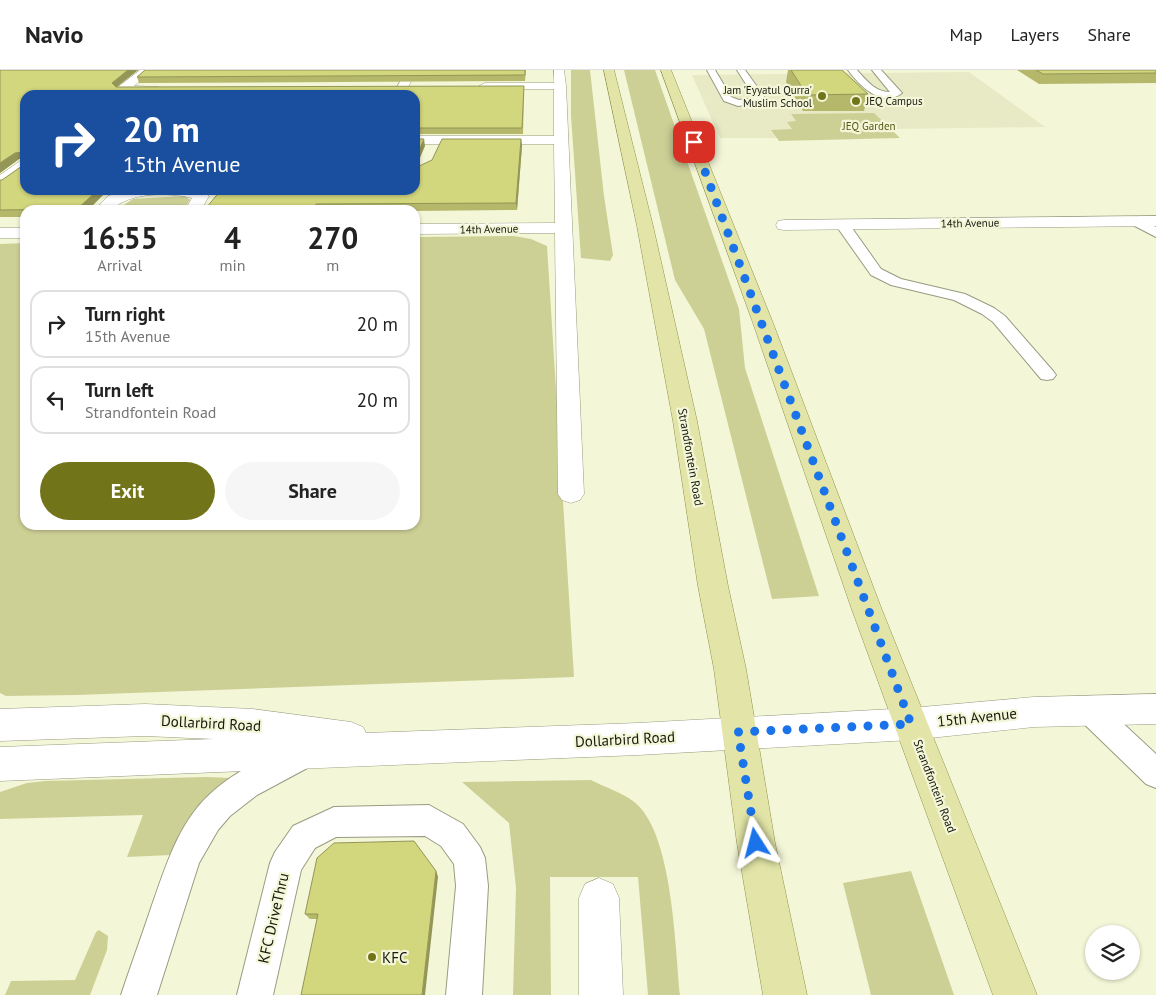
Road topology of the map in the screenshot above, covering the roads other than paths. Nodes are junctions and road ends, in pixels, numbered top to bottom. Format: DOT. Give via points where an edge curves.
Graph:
graph roads {
  1 [pos="147,70"];
  2 [pos="412,70"];
  3 [pos="609,70"];
  4 [pos="666,70"];
  5 [pos="711,70"];
  6 [pos="740,70"];
  7 [pos="852,70"];
  8 [pos="876,70"];
  9 [pos="560,78"];
  10 [pos="472,86"];
  11 [pos="403,87"];
  12 [pos="171,89"];
  13 [pos="121,90"];
  14 [pos="153,90"];
  15 [pos="420,140"];
  16 [pos="437,140"];
  17 [pos="560,140"];
  18 [pos="430,154"];
  19 [pos="20,168"];
  20 [pos="0,182"];
  21 [pos="126,195"];
  22 [pos="107,205"];
  23 [pos="1156,220"];
  24 [pos="1136,221"];
  25 [pos="842,224"];
  26 [pos="784,225"];
  27 [pos="563,228"];
  28 [pos="420,229"];
  29 [pos="0,233"];
  30 [pos="20,233"];
  31 [pos="1156,234"];
  32 [pos="1047,376"];
  33 [pos="571,494"];
  34 [pos="1156,709"];
  35 [pos="1088,710"];
  36 [pos="911,724"];
  37 [pos="0,725"];
  38 [pos="738,732"];
  39 [pos="422,747"];
  40 [pos="308,752"];
  41 [pos="0,764"];
  42 [pos="1156,774"];
  43 [pos="599,898"];
  44 [pos="139,995"];
  45 [pos="255,995"];
  46 [pos="464,995"];
  47 [pos="602,995"];
  48 [pos="785,995"];
  49 [pos="1015,995"];
  1 -- 13 [label="street"];
  2 -- 11 [label="street"];
  3 -- 38 [label="main road, Strandfontein Road" via="685,421 730,668"];
  4 -- 36 [label="main road, Strandfontein Road"];
  5 -- 6 [label="lane" via="727,99 738,103 756,102 760,98"];
  7 -- 8 [label="lane" via="874,93 897,93"];
  9 -- 10 [label="street"];
  9 -- 17 [label="street"];
  12 -- 14 [label="street"];
  15 -- 16 [label="street"];
  16 -- 17 [label="street"];
  16 -- 18 [label="street"];
  17 -- 27 [label="street"];
  19 -- 20 [label="street"];
  21 -- 22 [label="street"];
  23 -- 24 [label="street, 14th Avenue"];
  24 -- 25 [label="street, 14th Avenue"];
  24 -- 31 [label="lane"];
  25 -- 26 [label="street, 14th Avenue"];
  25 -- 32 [label="lane" via="876,272 896,282 959,296 988,311"];
  27 -- 28 [label="street, 14th Avenue"];
  27 -- 33 [label="street"];
  29 -- 30 [label="street"];
  34 -- 35 [label="street, 15th Avenue"];
  35 -- 36 [label="street, 15th Avenue"];
  35 -- 42 [label="lane"];
  36 -- 38 [label="street, 15th Avenue"];
  36 -- 49 [label="main road, Strandfontein Road"];
  37 -- 39 [label="street, Dollarbird Road" via="145,720 253,724"];
  38 -- 39 [label="street, Dollarbird Road" via="629,740"];
  38 -- 48 [label="main road, Strandfontein Road"];
  39 -- 40 [label="street, Dollarbird Road"];
  40 -- 41 [label="street, Dollarbird Road"];
  40 -- 44 [label="lane" via="243,785 209,815 195,835"];
  43 -- 47 [label="street"];
  45 -- 46 [label="lane, KFC DriveThru" via="286,863 304,837 334,822 429,820 452,835 468,858 472,886"];
}
